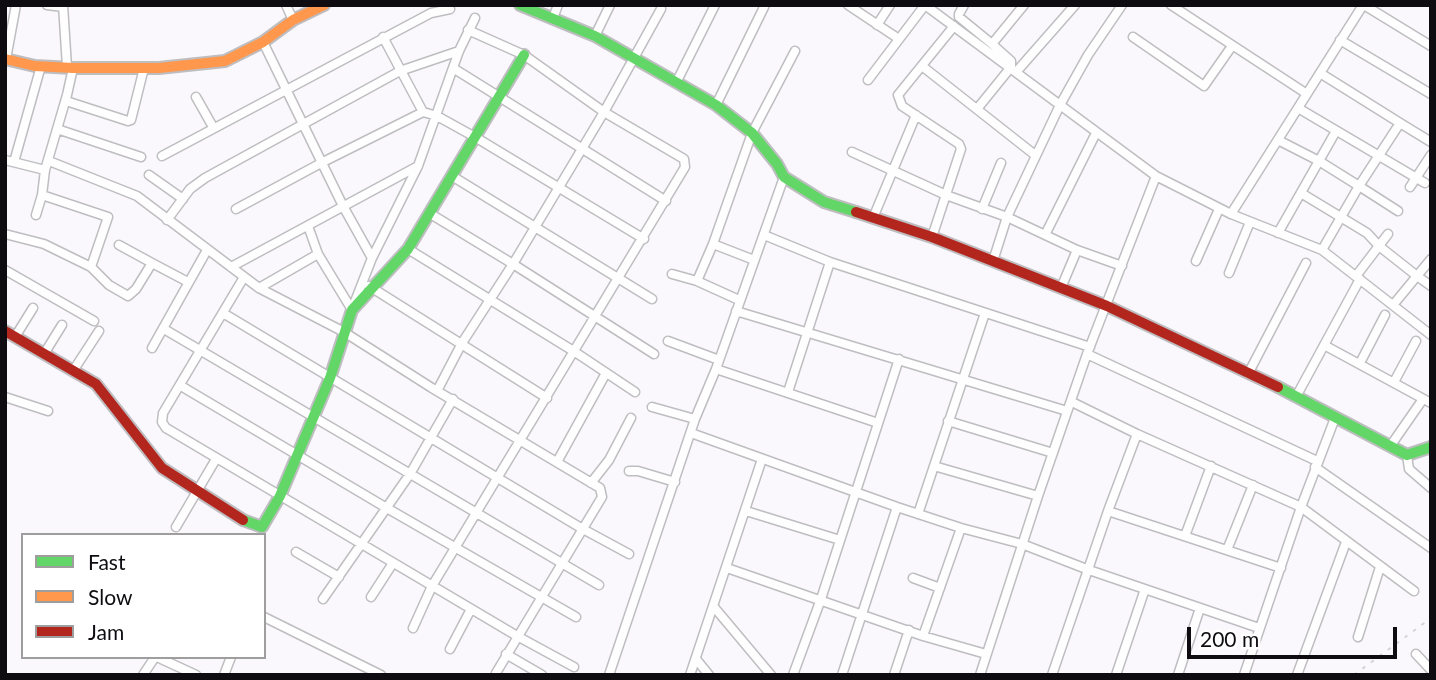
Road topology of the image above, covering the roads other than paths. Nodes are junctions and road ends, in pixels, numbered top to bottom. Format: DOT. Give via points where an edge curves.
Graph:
graph roads {
  1 [pos="16,5"];
  2 [pos="47,5"];
  3 [pos="286,5"];
  4 [pos="324,5"];
  5 [pos="520,5"];
  6 [pos="558,5"];
  7 [pos="610,5"];
  8 [pos="715,5"];
  9 [pos="765,5"];
  10 [pos="848,5"];
  11 [pos="890,5"];
  12 [pos="925,5"];
  13 [pos="964,5"];
  14 [pos="1024,5"];
  15 [pos="1074,5"];
  16 [pos="1122,5"];
  17 [pos="1171,5"];
  18 [pos="1363,5"];
  19 [pos="63,6"];
  20 [pos="450,9"];
  21 [pos="661,9"];
  22 [pos="475,18"];
  23 [pos="554,18"];
  24 [pos="293,20"];
  25 [pos="877,26"];
  26 [pos="954,26"];
  27 [pos="468,30"];
  28 [pos="595,36"];
  29 [pos="383,37"];
  30 [pos="1133,37"];
  31 [pos="899,39"];
  32 [pos="1340,40"];
  33 [pos="263,42"];
  34 [pos="992,44"];
  35 [pos="1232,46"];
  36 [pos="1431,46"];
  37 [pos="459,51"];
  38 [pos="794,51"];
  39 [pos="524,55"];
  40 [pos="635,58"];
  41 [pos="6,59"];
  42 [pos="41,66"];
  43 [pos="922,66"];
  44 [pos="70,67"];
  45 [pos="144,68"];
  46 [pos="453,68"];
  47 [pos="1014,69"];
  48 [pos="400,71"];
  49 [pos="1320,73"];
  50 [pos="868,80"];
  51 [pos="677,81"];
  52 [pos="286,92"];
  53 [pos="1307,94"];
  54 [pos="1431,94"];
  55 [pos="196,96"];
  56 [pos="499,96"];
  57 [pos="66,101"];
  58 [pos="1060,105"];
  59 [pos="716,106"];
  60 [pos="1298,108"];
  61 [pos="977,110"];
  62 [pos="423,112"];
  63 [pos="604,112"];
  64 [pos="916,115"];
  65 [pos="437,116"];
  66 [pos="1400,123"];
  67 [pos="302,125"];
  68 [pos="213,127"];
  69 [pos="57,129"];
  70 [pos="1336,131"];
  71 [pos="752,133"];
  72 [pos="1096,133"];
  73 [pos="475,137"];
  74 [pos="1278,140"];
  75 [pos="1431,142"];
  76 [pos="583,147"];
  77 [pos="852,152"];
  78 [pos="1035,155"];
  79 [pos="1379,155"];
  80 [pos="1431,155"];
  81 [pos="162,156"];
  82 [pos="141,157"];
  83 [pos="10,161"];
  84 [pos="48,161"];
  85 [pos="323,162"];
  86 [pos="1319,162"];
  87 [pos="1001,163"];
  88 [pos="418,166"];
  89 [pos="45,170"];
  90 [pos="892,170"];
  91 [pos="149,175"];
  92 [pos="453,176"];
  93 [pos="1156,176"];
  94 [pos="785,177"];
  95 [pos="1416,177"];
  96 [pos="1425,183"];
  97 [pos="559,187"];
  98 [pos="1359,187"];
  99 [pos="1409,187"];
  100 [pos="1301,193"];
  101 [pos="42,195"];
  102 [pos="946,195"];
  103 [pos="183,199"];
  104 [pos="666,201"];
  105 [pos="343,206"];
  106 [pos="236,209"];
  107 [pos="982,209"];
  108 [pos="1219,209"];
  109 [pos="1398,211"];
  110 [pos="429,213"];
  111 [pos="36,215"];
  112 [pos="1231,215"];
  113 [pos="1341,216"];
  114 [pos="1007,217"];
  115 [pos="873,219"];
  116 [pos="167,220"];
  117 [pos="1250,222"];
  118 [pos="308,226"];
  119 [pos="536,227"];
  120 [pos="1278,233"];
  121 [pos="5,234"];
  122 [pos="764,234"];
  123 [pos="1388,234"];
  124 [pos="1045,235"];
  125 [pos="932,237"];
  126 [pos="644,239"];
  127 [pos="713,244"];
  128 [pos="119,245"];
  129 [pos="1379,246"];
  130 [pos="408,249"];
  131 [pos="207,250"];
  132 [pos="1077,250"];
  133 [pos="1322,250"];
  134 [pos="318,254"];
  135 [pos="372,258"];
  136 [pos="1431,259"];
  137 [pos="754,260"];
  138 [pos="993,261"];
  139 [pos="1196,261"];
  140 [pos="830,262"];
  141 [pos="1306,262"];
  142 [pos="152,264"];
  143 [pos="513,264"];
  144 [pos="1122,266"];
  145 [pos="91,267"];
  146 [pos="231,267"];
  147 [pos="5,270"];
  148 [pos="1228,273"];
  149 [pos="672,274"];
  150 [pos="1418,276"];
  151 [pos="244,277"];
  152 [pos="619,278"];
  153 [pos="1358,278"];
  154 [pos="363,280"];
  155 [pos="697,281"];
  156 [pos="188,282"];
  157 [pos="1431,286"];
  158 [pos="259,288"];
  159 [pos="1061,288"];
  160 [pos="372,290"];
  161 [pos="652,299"];
  162 [pos="489,300"];
  163 [pos="739,300"];
  164 [pos="1393,305"];
  165 [pos="1107,306"];
  166 [pos="33,308"];
  167 [pos="352,310"];
  168 [pos="736,311"];
  169 [pos="223,313"];
  170 [pos="985,313"];
  171 [pos="1385,315"];
  172 [pos="596,317"];
  173 [pos="94,321"];
  174 [pos="62,325"];
  175 [pos="164,329"];
  176 [pos="99,331"];
  177 [pos="344,332"];
  178 [pos="806,332"];
  179 [pos="10,334"];
  180 [pos="1431,335"];
  181 [pos="668,341"];
  182 [pos="1416,341"];
  183 [pos="462,343"];
  184 [pos="1324,345"];
  185 [pos="152,348"];
  186 [pos="1089,350"];
  187 [pos="201,352"];
  188 [pos="575,352"];
  189 [pos="44,354"];
  190 [pos="654,354"];
  191 [pos="899,359"];
  192 [pos="1360,363"];
  193 [pos="717,365"];
  194 [pos="73,371"];
  195 [pos="606,373"];
  196 [pos="1248,374"];
  197 [pos="330,378"];
  198 [pos="963,379"];
  199 [pos="1394,382"];
  200 [pos="181,386"];
  201 [pos="437,391"];
  202 [pos="635,392"];
  203 [pos="788,392"];
  204 [pos="1297,395"];
  205 [pos="5,397"];
  206 [pos="547,398"];
  207 [pos="453,399"];
  208 [pos="1072,402"];
  209 [pos="1429,402"];
  210 [pos="652,407"];
  211 [pos="48,411"];
  212 [pos="1068,411"];
  213 [pos="313,416"];
  214 [pos="631,418"];
  215 [pos="1335,418"];
  216 [pos="695,419"];
  217 [pos="948,421"];
  218 [pos="878,423"];
  219 [pos="691,433"];
  220 [pos="1137,434"];
  221 [pos="430,437"];
  222 [pos="521,440"];
  223 [pos="1391,446"];
  224 [pos="1431,447"];
  225 [pos="1053,453"];
  226 [pos="296,455"];
  227 [pos="1407,455"];
  228 [pos="216,458"];
  229 [pos="762,459"];
  230 [pos="557,462"];
  231 [pos="1316,464"];
  232 [pos="934,466"];
  233 [pos="1211,466"];
  234 [pos="629,471"];
  235 [pos="410,474"];
  236 [pos="498,478"];
  237 [pos="675,482"];
  238 [pos="592,483"];
  239 [pos="1253,485"];
  240 [pos="1431,488"];
  241 [pos="197,491"];
  242 [pos="857,492"];
  243 [pos="280,496"];
  244 [pos="1038,496"];
  245 [pos="386,507"];
  246 [pos="897,507"];
  247 [pos="1301,507"];
  248 [pos="746,511"];
  249 [pos="1108,511"];
  250 [pos="477,512"];
  251 [pos="918,514"];
  252 [pos="176,527"];
  253 [pos="581,528"];
  254 [pos="961,528"];
  255 [pos="1185,536"];
  256 [pos="839,540"];
  257 [pos="1346,542"];
  258 [pos="1022,544"];
  259 [pos="363,545"];
  260 [pos="456,547"];
  261 [pos="1431,548"];
  262 [pos="1227,550"];
  263 [pos="296,552"];
  264 [pos="629,554"];
  265 [pos="393,563"];
  266 [pos="561,563"];
  267 [pos="1380,567"];
  268 [pos="727,568"];
  269 [pos="1281,568"];
  270 [pos="1089,570"];
  271 [pos="339,577"];
  272 [pos="913,578"];
  273 [pos="599,585"];
  274 [pos="432,586"];
  275 [pos="940,588"];
  276 [pos="1145,589"];
  277 [pos="1414,591"];
  278 [pos="540,596"];
  279 [pos="372,597"];
  280 [pos="323,599"];
  281 [pos="821,599"];
  282 [pos="714,607"];
  283 [pos="1200,608"];
  284 [pos="471,610"];
  285 [pos="863,614"];
  286 [pos="576,617"];
  287 [pos="266,618"];
  288 [pos="413,628"];
  289 [pos="1259,628"];
  290 [pos="909,631"];
  291 [pos="516,636"];
  292 [pos="923,636"];
  293 [pos="1358,637"];
  294 [pos="450,649"];
  295 [pos="506,654"];
  296 [pos="986,654"];
  297 [pos="1416,654"];
  298 [pos="155,659"];
  299 [pos="160,659"];
  300 [pos="696,659"];
  301 [pos="575,667"];
  302 [pos="1431,670"];
  303 [pos="496,673"];
  304 [pos="896,674"];
  305 [pos="1248,674"];
  306 [pos="143,675"];
  307 [pos="196,675"];
  308 [pos="382,675"];
  309 [pos="542,675"];
  310 [pos="609,675"];
  311 [pos="690,675"];
  312 [pos="709,675"];
  313 [pos="771,675"];
  314 [pos="793,675"];
  315 [pos="842,675"];
  316 [pos="980,675"];
  317 [pos="1052,675"];
  318 [pos="1116,675"];
  319 [pos="1178,675"];
  320 [pos="1297,675"];
  1 -- 41 [label="street"];
  2 -- 19 [label="street"];
  3 -- 24 [label="street"];
  4 -- 24 [label="street"];
  5 -- 23 [label="street"];
  6 -- 23 [label="street"];
  7 -- 28 [label="street"];
  8 -- 51 [label="street"];
  9 -- 59 [label="street"];
  10 -- 25 [label="street"];
  11 -- 25 [label="street"];
  12 -- 26 [label="street"];
  12 -- 31 [label="street"];
  13 -- 34 [label="street" via="959,17"];
  14 -- 34 [label="street"];
  15 -- 47 [label="street"];
  16 -- 58 [label="street"];
  17 -- 35 [label="street"];
  18 -- 32 [label="street"];
  18 -- 36 [label="street"];
  19 -- 44 [label="street"];
  20 -- 29 [label="street" via="431,13"];
  21 -- 40 [label="street"];
  22 -- 27 [label="street"];
  23 -- 28 [label="street"];
  24 -- 33 [label="street"];
  25 -- 31 [label="street"];
  26 -- 43 [label="street"];
  26 -- 47 [label="street"];
  27 -- 37 [label="street"];
  27 -- 39 [label="street"];
  28 -- 40 [label="street"];
  29 -- 48 [label="street"];
  29 -- 52 [label="street"];
  30 -- 35 [label="street" via="1204,86"];
  31 -- 50 [label="street"];
  32 -- 49 [label="street"];
  32 -- 54 [label="street"];
  33 -- 45 [label="street" via="225,61"];
  33 -- 52 [label="street"];
  34 -- 47 [label="street"];
  35 -- 53 [label="street"];
  37 -- 46 [label="street"];
  37 -- 48 [label="street"];
  38 -- 71 [label="street"];
  39 -- 56 [label="street"];
  39 -- 63 [label="street"];
  40 -- 51 [label="street"];
  40 -- 63 [label="street"];
  41 -- 42 [label="street"];
  42 -- 44 [label="street"];
  42 -- 83 [label="street"];
  43 -- 61 [label="street"];
  43 -- 64 [label="street" via="898,95 902,106"];
  44 -- 45 [label="street"];
  44 -- 57 [label="street"];
  45 -- 57 [label="street" via="131,120"];
  46 -- 56 [label="street"];
  46 -- 65 [label="street"];
  47 -- 58 [label="street"];
  47 -- 61 [label="street"];
  48 -- 62 [label="street"];
  48 -- 67 [label="street"];
  49 -- 53 [label="street"];
  49 -- 66 [label="street"];
  51 -- 59 [label="street"];
  52 -- 67 [label="street"];
  52 -- 68 [label="street"];
  53 -- 60 [label="street"];
  55 -- 68 [label="street"];
  56 -- 73 [label="street"];
  56 -- 76 [label="street"];
  57 -- 69 [label="street"];
  58 -- 72 [label="street"];
  58 -- 78 [label="street"];
  59 -- 71 [label="street"];
  60 -- 70 [label="street"];
  60 -- 74 [label="street"];
  61 -- 78 [label="street"];
  62 -- 65 [label="street"];
  62 -- 85 [label="street"];
  63 -- 76 [label="street"];
  63 -- 104 [label="street" via="684,159 685,167"];
  64 -- 90 [label="street"];
  64 -- 102 [label="street" via="961,149"];
  65 -- 73 [label="street"];
  65 -- 88 [label="street"];
  66 -- 75 [label="street"];
  66 -- 79 [label="street"];
  67 -- 85 [label="street"];
  67 -- 103 [label="street" via="205,178"];
  68 -- 81 [label="street"];
  69 -- 82 [label="street"];
  69 -- 84 [label="street"];
  70 -- 79 [label="street"];
  70 -- 86 [label="street"];
  71 -- 94 [label="street"];
  71 -- 127 [label="street"];
  72 -- 93 [label="street"];
  72 -- 124 [label="street"];
  73 -- 92 [label="street"];
  73 -- 97 [label="street"];
  74 -- 86 [label="street"];
  74 -- 112 [label="street"];
  76 -- 97 [label="street"];
  76 -- 104 [label="street"];
  77 -- 90 [label="street"];
  78 -- 114 [label="street"];
  79 -- 95 [label="street"];
  79 -- 98 [label="street"];
  80 -- 95 [label="street"];
  83 -- 89 [label="street"];
  84 -- 89 [label="street"];
  84 -- 116 [label="street" via="137,196"];
  85 -- 105 [label="street"];
  85 -- 106 [label="street"];
  86 -- 98 [label="street"];
  86 -- 100 [label="street"];
  87 -- 107 [label="street"];
  88 -- 105 [label="street"];
  88 -- 135 [label="street"];
  89 -- 101 [label="street"];
  90 -- 102 [label="street"];
  90 -- 115 [label="street"];
  91 -- 103 [label="street"];
  92 -- 110 [label="street"];
  92 -- 119 [label="street"];
  93 -- 108 [label="street"];
  93 -- 144 [label="street"];
  94 -- 115 [label="street" via="824,202"];
  94 -- 122 [label="street"];
  95 -- 96 [label="street"];
  95 -- 99 [label="street"];
  97 -- 119 [label="street"];
  97 -- 126 [label="street"];
  98 -- 109 [label="street"];
  98 -- 113 [label="street"];
  100 -- 113 [label="street"];
  100 -- 120 [label="street"];
  101 -- 111 [label="street"];
  101 -- 145 [label="street" via="108,216"];
  102 -- 107 [label="street"];
  102 -- 125 [label="street"];
  103 -- 116 [label="street"];
  104 -- 126 [label="street"];
  105 -- 118 [label="street"];
  105 -- 135 [label="street"];
  107 -- 114 [label="street"];
  108 -- 112 [label="street"];
  108 -- 139 [label="street"];
  110 -- 130 [label="street"];
  110 -- 143 [label="street"];
  112 -- 117 [label="street"];
  113 -- 129 [label="street"];
  113 -- 133 [label="street"];
  114 -- 124 [label="street"];
  114 -- 138 [label="street"];
  115 -- 125 [label="street"];
  116 -- 131 [label="street"];
  117 -- 120 [label="street"];
  117 -- 148 [label="street"];
  118 -- 134 [label="street"];
  118 -- 146 [label="street"];
  119 -- 143 [label="street"];
  119 -- 152 [label="street"];
  120 -- 133 [label="street"];
  121 -- 145 [label="street" via="44,244"];
  122 -- 137 [label="street"];
  122 -- 140 [label="street"];
  123 -- 129 [label="street"];
  124 -- 132 [label="street"];
  125 -- 138 [label="street"];
  126 -- 152 [label="street"];
  127 -- 137 [label="street"];
  127 -- 155 [label="street"];
  128 -- 142 [label="street"];
  129 -- 150 [label="street"];
  129 -- 153 [label="street"];
  130 -- 160 [label="street"];
  130 -- 162 [label="street"];
  131 -- 146 [label="street"];
  131 -- 156 [label="street"];
  132 -- 144 [label="street"];
  132 -- 159 [label="street"];
  133 -- 153 [label="street"];
  134 -- 158 [label="street"];
  134 -- 167 [label="street"];
  135 -- 154 [label="street"];
  136 -- 150 [label="street"];
  137 -- 163 [label="street"];
  138 -- 159 [label="street"];
  140 -- 170 [label="street"];
  140 -- 178 [label="street"];
  141 -- 196 [label="street"];
  142 -- 145 [label="street" via="128,296"];
  142 -- 156 [label="street"];
  143 -- 162 [label="street"];
  143 -- 172 [label="street"];
  144 -- 165 [label="street"];
  146 -- 151 [label="street"];
  147 -- 173 [label="street"];
  149 -- 155 [label="street"];
  150 -- 157 [label="street"];
  150 -- 164 [label="street"];
  151 -- 158 [label="street"];
  151 -- 169 [label="street"];
  152 -- 161 [label="street"];
  152 -- 172 [label="street"];
  153 -- 164 [label="street"];
  153 -- 184 [label="street"];
  154 -- 160 [label="street"];
  154 -- 167 [label="street"];
  155 -- 163 [label="street"];
  156 -- 175 [label="street"];
  158 -- 177 [label="street"];
  159 -- 165 [label="street"];
  160 -- 167 [label="street"];
  160 -- 183 [label="street"];
  162 -- 183 [label="street"];
  162 -- 188 [label="street"];
  163 -- 168 [label="street"];
  164 -- 180 [label="street"];
  165 -- 186 [label="street"];
  165 -- 196 [label="street"];
  166 -- 179 [label="street"];
  167 -- 177 [label="street"];
  168 -- 178 [label="street"];
  168 -- 193 [label="street"];
  169 -- 187 [label="street"];
  169 -- 197 [label="street"];
  170 -- 186 [label="street"];
  170 -- 198 [label="street"];
  171 -- 192 [label="street"];
  172 -- 188 [label="street"];
  172 -- 190 [label="street"];
  174 -- 189 [label="street"];
  175 -- 185 [label="street"];
  175 -- 187 [label="street"];
  176 -- 194 [label="street"];
  177 -- 197 [label="street"];
  177 -- 201 [label="street"];
  178 -- 191 [label="street"];
  178 -- 203 [label="street"];
  179 -- 189 [label="street"];
  181 -- 193 [label="street"];
  182 -- 199 [label="street"];
  183 -- 201 [label="street"];
  183 -- 206 [label="street"];
  184 -- 192 [label="street"];
  184 -- 204 [label="street"];
  186 -- 208 [label="street"];
  186 -- 231 [label="street"];
  187 -- 200 [label="street"];
  187 -- 213 [label="street"];
  188 -- 195 [label="street"];
  188 -- 206 [label="street"];
  189 -- 194 [label="street"];
  191 -- 198 [label="street"];
  191 -- 218 [label="street"];
  192 -- 199 [label="street"];
  193 -- 203 [label="street"];
  193 -- 216 [label="street"];
  194 -- 241 [label="street" via="96,384 162,468"];
  195 -- 202 [label="street"];
  195 -- 230 [label="street"];
  196 -- 204 [label="street"];
  197 -- 213 [label="street"];
  197 -- 221 [label="street"];
  198 -- 212 [label="street"];
  198 -- 217 [label="street"];
  199 -- 209 [label="street"];
  200 -- 226 [label="street"];
  200 -- 228 [label="street" via="163,413 163,422"];
  201 -- 207 [label="street"];
  203 -- 218 [label="street"];
  204 -- 215 [label="street"];
  205 -- 211 [label="street"];
  206 -- 222 [label="street"];
  207 -- 221 [label="street"];
  207 -- 222 [label="street"];
  208 -- 212 [label="street"];
  208 -- 220 [label="street"];
  209 -- 223 [label="street"];
  210 -- 216 [label="street"];
  212 -- 225 [label="street"];
  213 -- 226 [label="street"];
  213 -- 235 [label="street"];
  214 -- 238 [label="street"];
  215 -- 223 [label="street"];
  215 -- 231 [label="street"];
  216 -- 219 [label="street"];
  217 -- 225 [label="street"];
  217 -- 232 [label="street"];
  218 -- 242 [label="street"];
  219 -- 229 [label="street"];
  219 -- 237 [label="street"];
  220 -- 233 [label="street"];
  220 -- 249 [label="street"];
  221 -- 235 [label="street"];
  221 -- 236 [label="street"];
  222 -- 230 [label="street"];
  222 -- 236 [label="street"];
  223 -- 227 [label="street"];
  224 -- 227 [label="street"];
  225 -- 244 [label="street"];
  226 -- 243 [label="street"];
  226 -- 245 [label="street"];
  227 -- 240 [label="street" via="1409,468"];
  228 -- 241 [label="street"];
  228 -- 243 [label="street"];
  229 -- 242 [label="street"];
  229 -- 248 [label="street"];
  230 -- 238 [label="street"];
  231 -- 247 [label="street"];
  231 -- 261 [label="street"];
  232 -- 244 [label="street"];
  232 -- 251 [label="street"];
  233 -- 239 [label="street"];
  233 -- 255 [label="street"];
  234 -- 237 [label="street"];
  235 -- 245 [label="street"];
  235 -- 250 [label="street"];
  236 -- 250 [label="street"];
  236 -- 253 [label="street"];
  237 -- 310 [label="street"];
  238 -- 253 [label="street" via="600,488 602,497"];
  239 -- 247 [label="street"];
  239 -- 262 [label="street"];
  241 -- 243 [label="street" via="256,527 267,522"];
  241 -- 252 [label="street"];
  242 -- 246 [label="street"];
  242 -- 256 [label="street"];
  243 -- 259 [label="street"];
  244 -- 258 [label="street"];
  245 -- 259 [label="street"];
  245 -- 260 [label="street"];
  246 -- 251 [label="street"];
  246 -- 285 [label="street"];
  247 -- 257 [label="street"];
  247 -- 269 [label="street"];
  248 -- 256 [label="street"];
  248 -- 268 [label="street"];
  249 -- 255 [label="street"];
  249 -- 270 [label="street"];
  250 -- 260 [label="street"];
  250 -- 266 [label="street"];
  251 -- 254 [label="street"];
  253 -- 264 [label="street"];
  253 -- 266 [label="street"];
  254 -- 258 [label="street"];
  254 -- 275 [label="street"];
  255 -- 262 [label="street"];
  256 -- 281 [label="street"];
  257 -- 267 [label="street"];
  257 -- 320 [label="street"];
  258 -- 270 [label="street"];
  258 -- 296 [label="street"];
  259 -- 265 [label="street"];
  259 -- 271 [label="street"];
  260 -- 274 [label="street"];
  260 -- 278 [label="street"];
  262 -- 269 [label="street"];
  263 -- 271 [label="street"];
  265 -- 274 [label="street"];
  265 -- 279 [label="street"];
  266 -- 273 [label="street"];
  266 -- 278 [label="street"];
  267 -- 277 [label="street"];
  267 -- 293 [label="street"];
  268 -- 281 [label="street"];
  268 -- 282 [label="street"];
  269 -- 289 [label="street"];
  270 -- 276 [label="street"];
  270 -- 317 [label="street"];
  271 -- 280 [label="street"];
  272 -- 275 [label="street"];
  274 -- 284 [label="street"];
  274 -- 288 [label="street"];
  275 -- 292 [label="street"];
  276 -- 283 [label="street"];
  276 -- 318 [label="street"];
  278 -- 286 [label="street"];
  278 -- 291 [label="street"];
  281 -- 285 [label="street"];
  281 -- 314 [label="street"];
  282 -- 300 [label="street"];
  282 -- 313 [label="street"];
  283 -- 289 [label="street"];
  283 -- 319 [label="street"];
  284 -- 291 [label="street"];
  284 -- 294 [label="street"];
  285 -- 290 [label="street"];
  285 -- 315 [label="street"];
  287 -- 308 [label="street"];
  289 -- 305 [label="street"];
  290 -- 292 [label="street"];
  290 -- 304 [label="street"];
  291 -- 295 [label="street"];
  291 -- 301 [label="street"];
  292 -- 296 [label="street"];
  295 -- 303 [label="street"];
  295 -- 309 [label="street"];
  296 -- 316 [label="street"];
  297 -- 302 [label="street"];
  298 -- 306 [label="street"];
  299 -- 307 [label="street"];
  300 -- 311 [label="street"];
  300 -- 312 [label="street"];
}
